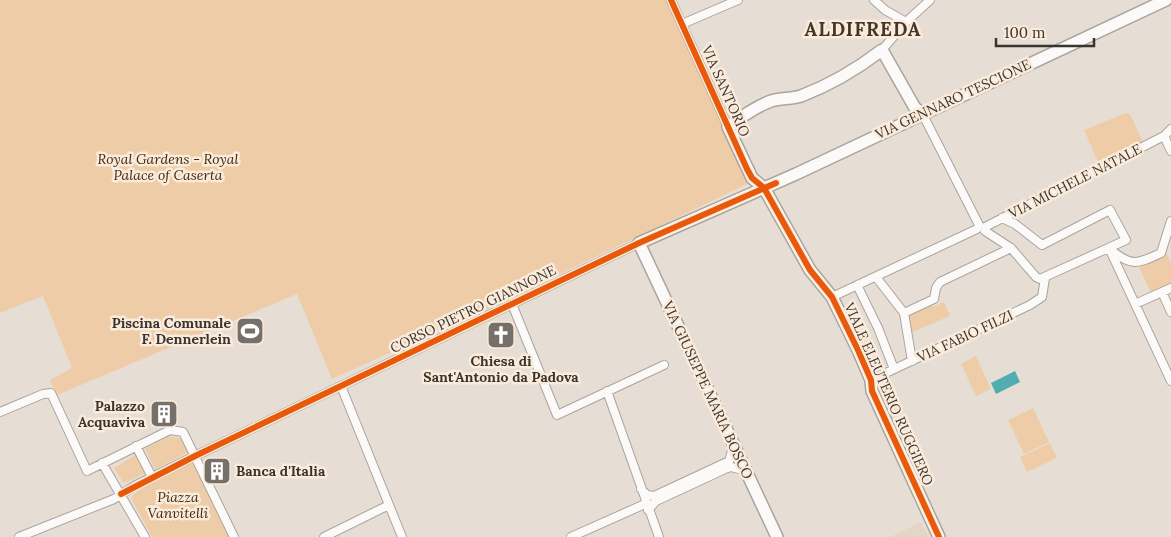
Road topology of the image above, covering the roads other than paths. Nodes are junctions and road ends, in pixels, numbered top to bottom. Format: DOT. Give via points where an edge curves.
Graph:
graph roads {
  1 [pos="671,0"];
  2 [pos="738,0"];
  3 [pos="874,0"];
  4 [pos="930,0"];
  5 [pos="1166,0"];
  6 [pos="906,22"];
  7 [pos="682,24"];
  8 [pos="882,50"];
  9 [pos="922,114"];
  10 [pos="728,127"];
  11 [pos="1171,130"];
  12 [pos="1164,136"];
  13 [pos="1171,151"];
  14 [pos="764,188"];
  15 [pos="1002,218"];
  16 [pos="1171,221"];
  17 [pos="981,228"];
  18 [pos="639,243"];
  19 [pos="1010,248"];
  20 [pos="1109,248"];
  21 [pos="876,277"];
  22 [pos="1045,278"];
  23 [pos="857,285"];
  24 [pos="1171,288"];
  25 [pos="1162,292"];
  26 [pos="832,297"];
  27 [pos="512,304"];
  28 [pos="1135,304"];
  29 [pos="1171,312"];
  30 [pos="904,313"];
  31 [pos="912,361"];
  32 [pos="664,365"];
  33 [pos="894,369"];
  34 [pos="870,380"];
  35 [pos="1171,381"];
  36 [pos="341,386"];
  37 [pos="607,392"];
  38 [pos="0,412"];
  39 [pos="734,443"];
  40 [pos="136,446"];
  41 [pos="195,456"];
  42 [pos="102,463"];
  43 [pos="747,471"];
  44 [pos="152,477"];
  45 [pos="640,488"];
  46 [pos="122,497"];
  47 [pos="389,505"];
  48 [pos="647,507"];
  49 [pos="28,535"];
  50 [pos="20,537"];
  51 [pos="145,537"];
  52 [pos="234,537"];
  53 [pos="324,537"];
  54 [pos="402,537"];
  55 [pos="571,537"];
  56 [pos="659,537"];
  57 [pos="776,537"];
  58 [pos="939,537"];
  1 -- 7 [label="street, VIA SANTORIO"];
  2 -- 7 [label="street"];
  3 -- 6 [label="street"];
  4 -- 6 [label="street"];
  5 -- 9 [label="street, VIA GENNARO TESCIONE"];
  6 -- 8 [label="street"];
  7 -- 10 [label="street, VIA SANTORIO"];
  8 -- 9 [label="street" via="915,108"];
  8 -- 10 [label="street" via="831,83 799,97 772,101"];
  9 -- 14 [label="street, VIA GENNARO TESCIONE"];
  9 -- 17 [label="street"];
  10 -- 14 [label="street, VIA SANTORIO" via="750,173"];
  11 -- 12 [label="street, VIA MICHELE NATALE"];
  12 -- 13 [label="street"];
  12 -- 15 [label="street, VIA MICHELE NATALE"];
  14 -- 18 [label="street, CORSO PIETRO GIANNONE"];
  14 -- 26 [label="street, VIALE ELEUTERIO RUGGIERO" via="810,270"];
  15 -- 17 [label="street, VIA MICHELE NATALE"];
  15 -- 20 [label="street" via="1015,224 1042,246 1110,210 1126,240"];
  16 -- 20 [label="street" via="1161,253 1138,264 1124,260"];
  17 -- 19 [label="street"];
  17 -- 21 [label="street, VIA MICHELE NATALE"];
  18 -- 27 [label="street, CORSO PIETRO GIANNONE"];
  18 -- 39 [label="street, VIA GIUSEPPE MARIA BOSCO"];
  19 -- 22 [label="street" via="1036,277"];
  19 -- 30 [label="street" via="940,282 934,299"];
  20 -- 22 [label="street"];
  20 -- 28 [label="street"];
  21 -- 23 [label="street, VIA MICHELE NATALE"];
  21 -- 30 [label="street"];
  22 -- 31 [label="street, VIA FABIO FILZI" via="1042,296 1030,306"];
  23 -- 26 [label="street, VIA MICHELE NATALE"];
  23 -- 33 [label="street"];
  24 -- 25 [label="street"];
  25 -- 28 [label="street"];
  25 -- 29 [label="street"];
  26 -- 34 [label="street, VIALE ELEUTERIO RUGGIERO"];
  27 -- 36 [label="street, CORSO PIETRO GIANNONE"];
  27 -- 37 [label="street" via="557,414"];
  28 -- 35 [label="street"];
  30 -- 31 [label="street"];
  31 -- 33 [label="street, VIA FABIO FILZI"];
  32 -- 37 [label="street"];
  33 -- 34 [label="street, VIA FABIO FILZI"];
  34 -- 58 [label="street, VIALE ELEUTERIO RUGGIERO" via="872,391"];
  36 -- 41 [label="street, CORSO PIETRO GIANNONE"];
  36 -- 47 [label="street"];
  37 -- 45 [label="street"];
  38 -- 42 [label="street" via="51,393 87,472"];
  39 -- 43 [label="street, VIA GIUSEPPE MARIA BOSCO"];
  39 -- 45 [label="street" via="729,461 654,496 647,495"];
  40 -- 41 [label="street" via="177,429 183,432"];
  40 -- 42 [label="street"];
  40 -- 44 [label="street"];
  41 -- 44 [label="street, CORSO PIETRO GIANNONE"];
  41 -- 52 [label="street"];
  42 -- 46 [label="street"];
  43 -- 48 [label="street" via="731,467 725,469"];
  43 -- 57 [label="street, VIA GIUSEPPE MARIA BOSCO"];
  44 -- 46 [label="street, CORSO PIETRO GIANNONE"];
  45 -- 48 [label="street"];
  46 -- 49 [label="street, CORSO PIETRO GIANNONE"];
  46 -- 51 [label="street"];
  47 -- 53 [label="street"];
  47 -- 54 [label="street"];
  48 -- 55 [label="street"];
  48 -- 56 [label="street"];
  49 -- 50 [label="street, CORSO PIETRO GIANNONE"];
}
